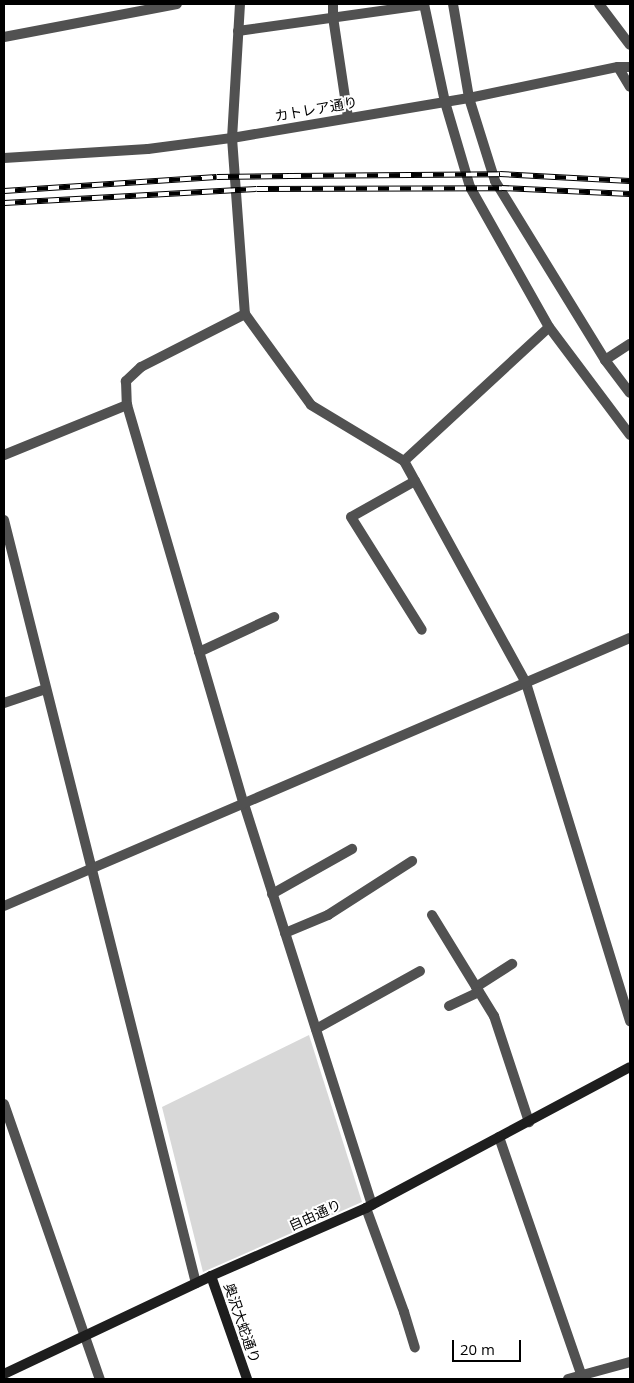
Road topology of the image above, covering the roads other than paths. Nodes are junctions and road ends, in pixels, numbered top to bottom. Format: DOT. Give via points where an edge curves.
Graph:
graph roads {
  1 [pos="177,4"];
  2 [pos="240,4"];
  3 [pos="333,4"];
  4 [pos="424,4"];
  5 [pos="453,4"];
  6 [pos="599,4"];
  7 [pos="333,17"];
  8 [pos="238,31"];
  9 [pos="4,37"];
  10 [pos="630,45"];
  11 [pos="618,67"];
  12 [pos="630,67"];
  13 [pos="630,87"];
  14 [pos="470,98"];
  15 [pos="444,102"];
  16 [pos="348,117"];
  17 [pos="232,138"];
  18 [pos="4,158"];
  19 [pos="246,314"];
  20 [pos="549,327"];
  21 [pos="630,344"];
  22 [pos="606,360"];
  23 [pos="630,393"];
  24 [pos="127,405"];
  25 [pos="630,435"];
  26 [pos="4,455"];
  27 [pos="404,461"];
  28 [pos="415,481"];
  29 [pos="4,520"];
  30 [pos="274,617"];
  31 [pos="422,630"];
  32 [pos="630,638"];
  33 [pos="199,652"];
  34 [pos="526,682"];
  35 [pos="46,689"];
  36 [pos="4,703"];
  37 [pos="244,804"];
  38 [pos="352,849"];
  39 [pos="412,861"];
  40 [pos="91,868"];
  41 [pos="272,894"];
  42 [pos="4,906"];
  43 [pos="432,915"];
  44 [pos="285,933"];
  45 [pos="512,964"];
  46 [pos="420,971"];
  47 [pos="478,990"];
  48 [pos="449,1006"];
  49 [pos="630,1021"];
  50 [pos="316,1029"];
  51 [pos="630,1066"];
  52 [pos="4,1104"];
  53 [pos="528,1122"];
  54 [pos="499,1137"];
  55 [pos="369,1206"];
  56 [pos="210,1276"];
  57 [pos="196,1283"];
  58 [pos="86,1336"];
  59 [pos="415,1347"];
  60 [pos="630,1362"];
  61 [pos="4,1374"];
  62 [pos="583,1377"];
  63 [pos="100,1379"];
  64 [pos="247,1379"];
  65 [pos="568,1379"];
  1 -- 9 [label="street"];
  2 -- 8 [label="street"];
  3 -- 7 [label="street"];
  4 -- 7 [label="street"];
  4 -- 15 [label="street"];
  5 -- 14 [label="street"];
  6 -- 10 [label="street"];
  7 -- 8 [label="street"];
  7 -- 16 [label="street"];
  8 -- 17 [label="street"];
  11 -- 12 [label="street, カトレア通り"];
  11 -- 13 [label="street"];
  11 -- 14 [label="street, カトレア通り"];
  14 -- 15 [label="street, カトレア通り"];
  14 -- 22 [label="street" via="495,180"];
  15 -- 16 [label="street, カトレア通り"];
  15 -- 20 [label="street" via="470,187"];
  16 -- 17 [label="street, カトレア通り"];
  17 -- 18 [label="street, カトレア通り" via="148,149"];
  17 -- 19 [label="street"];
  19 -- 24 [label="street" via="141,367 126,381"];
  19 -- 27 [label="street" via="311,405"];
  20 -- 25 [label="street"];
  20 -- 27 [label="street"];
  21 -- 22 [label="street"];
  22 -- 23 [label="street"];
  24 -- 26 [label="street"];
  24 -- 33 [label="street"];
  27 -- 28 [label="street"];
  28 -- 31 [label="street" via="351,517"];
  28 -- 34 [label="street"];
  29 -- 35 [label="street"];
  30 -- 33 [label="street"];
  32 -- 34 [label="street"];
  33 -- 37 [label="street"];
  34 -- 37 [label="street"];
  34 -- 49 [label="street"];
  35 -- 36 [label="street"];
  35 -- 40 [label="street"];
  37 -- 40 [label="street"];
  37 -- 41 [label="street"];
  38 -- 41 [label="street"];
  39 -- 44 [label="street" via="328,915"];
  40 -- 42 [label="street"];
  40 -- 57 [label="street"];
  41 -- 44 [label="street"];
  43 -- 47 [label="street"];
  44 -- 50 [label="street"];
  45 -- 47 [label="street"];
  46 -- 50 [label="street"];
  47 -- 48 [label="street"];
  47 -- 53 [label="street" via="494,1016"];
  50 -- 55 [label="street"];
  51 -- 53 [label="main road, 自由通り"];
  52 -- 58 [label="street"];
  53 -- 54 [label="main road, 自由通り"];
  54 -- 55 [label="main road, 自由通り"];
  54 -- 62 [label="street"];
  55 -- 56 [label="main road, 自由通り"];
  55 -- 59 [label="street"];
  56 -- 57 [label="main road, 自由通り"];
  56 -- 64 [label="main road, 奥沢大蛇通り"];
  57 -- 58 [label="main road, 自由通り"];
  58 -- 61 [label="main road, 自由通り"];
  58 -- 63 [label="street"];
  60 -- 62 [label="street"];
  62 -- 65 [label="street"];
}
